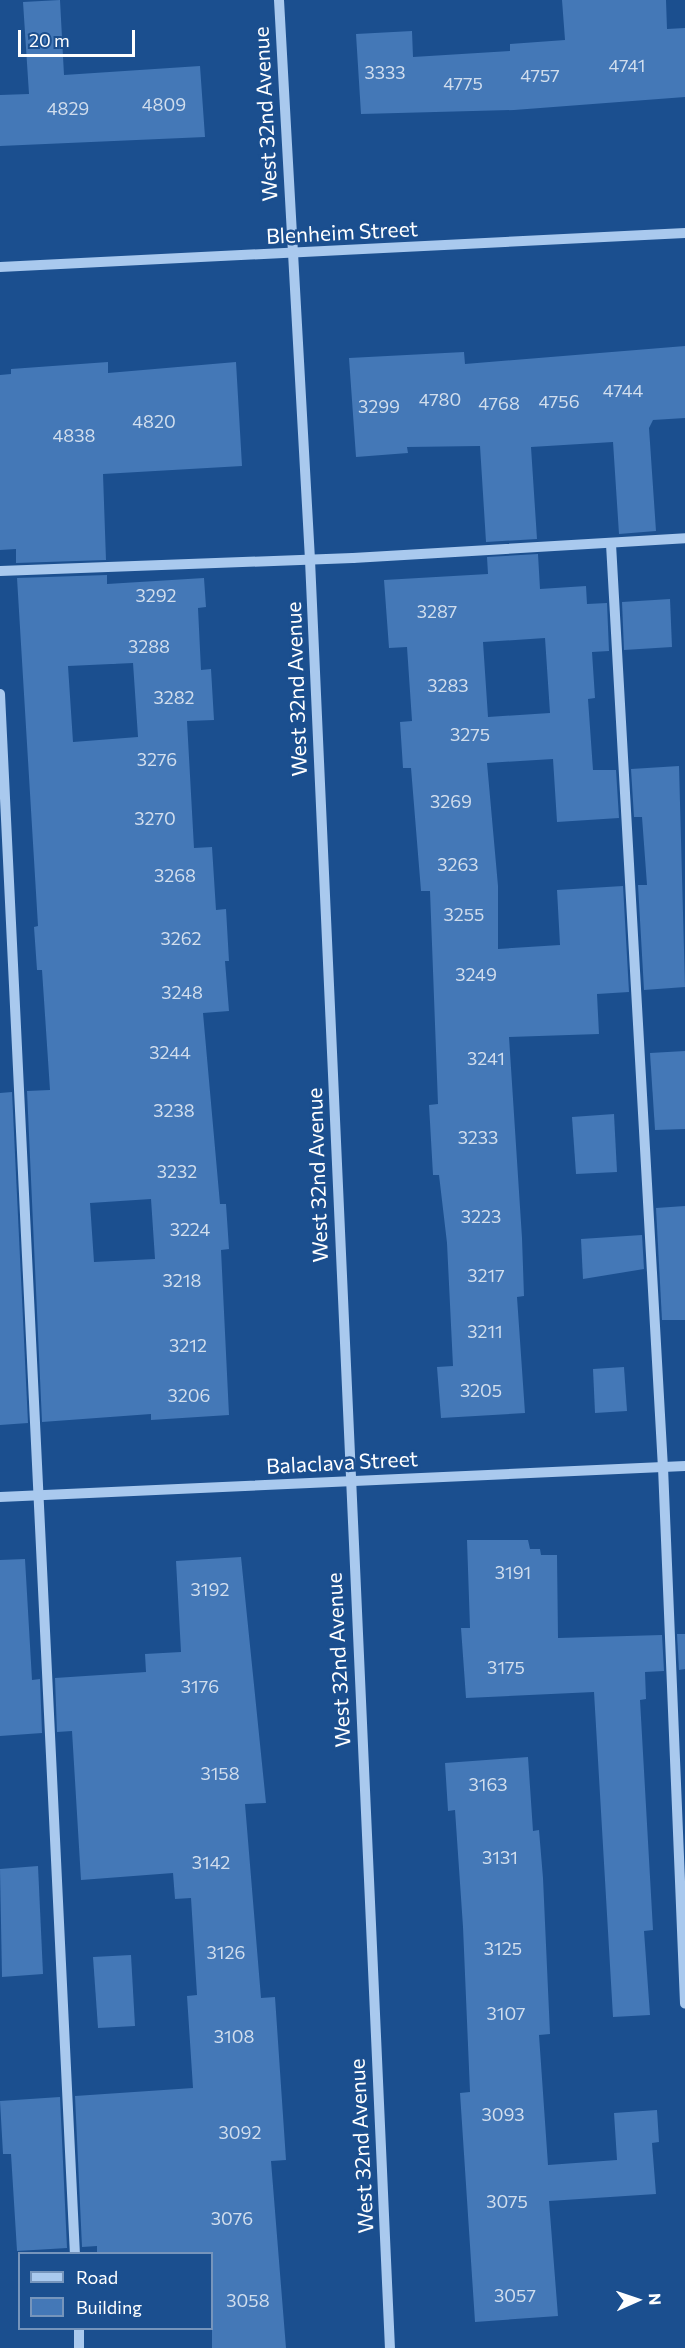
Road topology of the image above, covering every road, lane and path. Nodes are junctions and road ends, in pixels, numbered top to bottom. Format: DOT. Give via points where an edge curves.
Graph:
graph roads {
  1 [pos="279,0"];
  2 [pos="685,233"];
  3 [pos="292,254"];
  4 [pos="0,267"];
  5 [pos="685,538"];
  6 [pos="611,543"];
  7 [pos="310,560"];
  8 [pos="0,571"];
  9 [pos="0,694"];
  10 [pos="685,1466"];
  11 [pos="663,1467"];
  12 [pos="350,1481"];
  13 [pos="40,1496"];
  14 [pos="0,1497"];
  15 [pos="685,2004"];
  16 [pos="75,2252"];
  17 [pos="79,2330"];
  18 [pos="80,2348"];
  19 [pos="390,2348"];
  1 -- 3 [label="street, West 32nd Avenue"];
  2 -- 3 [label="street, Blenheim Street"];
  3 -- 4 [label="street, Blenheim Street"];
  3 -- 7 [label="street, West 32nd Avenue"];
  5 -- 6 [label="street"];
  6 -- 7 [label="street"];
  6 -- 11 [label="street"];
  7 -- 8 [label="street"];
  7 -- 12 [label="street, West 32nd Avenue"];
  9 -- 13 [label="street"];
  10 -- 11 [label="street, Balaclava Street"];
  11 -- 12 [label="street, Balaclava Street"];
  11 -- 15 [label="street"];
  12 -- 13 [label="street, Balaclava Street"];
  12 -- 19 [label="street, West 32nd Avenue"];
  13 -- 14 [label="street, Balaclava Street"];
  13 -- 16 [label="street"];
  17 -- 18 [label="street"];
}
